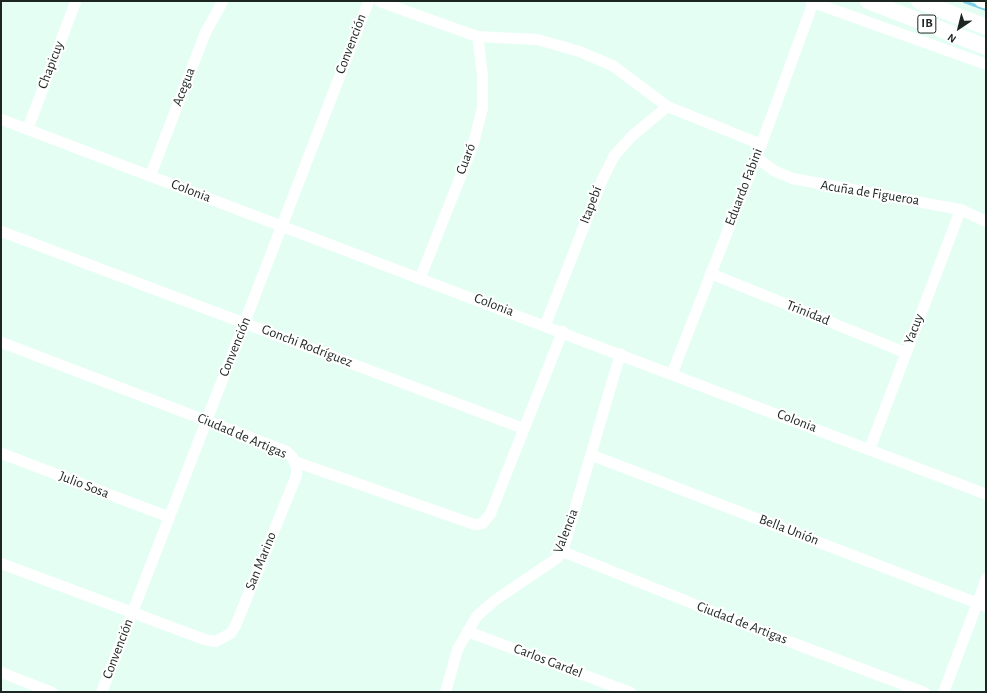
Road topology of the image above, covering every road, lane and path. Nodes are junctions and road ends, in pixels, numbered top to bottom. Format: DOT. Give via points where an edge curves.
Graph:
graph roads {
  1 [pos="75,1"];
  2 [pos="222,1"];
  3 [pos="368,1"];
  4 [pos="379,1"];
  5 [pos="812,1"];
  6 [pos="868,1"];
  7 [pos="919,1"];
  8 [pos="980,1"];
  9 [pos="986,3"];
  10 [pos="986,26"];
  11 [pos="477,36"];
  12 [pos="986,47"];
  13 [pos="986,64"];
  14 [pos="667,106"];
  15 [pos="1,119"];
  16 [pos="27,128"];
  17 [pos="761,144"];
  18 [pos="756,157"];
  19 [pos="150,175"];
  20 [pos="960,209"];
  21 [pos="986,222"];
  22 [pos="281,226"];
  23 [pos="1,231"];
  24 [pos="710,273"];
  25 [pos="420,277"];
  26 [pos="245,323"];
  27 [pos="545,324"];
  28 [pos="562,331"];
  29 [pos="1,342"];
  30 [pos="905,352"];
  31 [pos="620,353"];
  32 [pos="672,372"];
  33 [pos="205,419"];
  34 [pos="523,428"];
  35 [pos="869,449"];
  36 [pos="1,453"];
  37 [pos="592,455"];
  38 [pos="294,461"];
  39 [pos="986,494"];
  40 [pos="168,516"];
  41 [pos="562,551"];
  42 [pos="1,563"];
  43 [pos="986,578"];
  44 [pos="981,604"];
  45 [pos="132,612"];
  46 [pos="467,631"];
  47 [pos="1,672"];
  48 [pos="52,692"];
  49 [pos="101,692"];
  50 [pos="445,692"];
  51 [pos="630,692"];
  52 [pos="924,692"];
  53 [pos="942,692"];
  1 -- 16 [label="street, Chapicuy"];
  2 -- 19 [label="street, Acegua" via="205,32"];
  3 -- 22 [label="street, Convención"];
  4 -- 11 [label="street"];
  5 -- 13 [label="street"];
  5 -- 17 [label="street, Eduardo Fabini"];
  6 -- 12 [label="highway, IB"];
  7 -- 10 [label="highway, IB"];
  8 -- 9 [label="street"];
  11 -- 14 [label="street" via="537,39 579,51 612,65"];
  11 -- 25 [label="street, Cuaró" via="482,74 482,108 473,143"];
  14 -- 17 [label="street"];
  14 -- 27 [label="street, Itapebí" via="632,135 614,156 601,181"];
  15 -- 16 [label="street, Colonia"];
  16 -- 19 [label="street, Colonia"];
  17 -- 18 [label="street, Eduardo Fabini"];
  18 -- 20 [label="street, Acuña de Figueroa" via="773,170 792,178"];
  18 -- 24 [label="street, Eduardo Fabini"];
  19 -- 22 [label="street, Colonia"];
  20 -- 21 [label="street, Acuña de Figueroa"];
  20 -- 30 [label="street, Yacuy"];
  22 -- 25 [label="street, Colonia"];
  22 -- 26 [label="street, Convención"];
  23 -- 26 [label="street, Gonchi Rodríguez"];
  24 -- 30 [label="street, Trinidad"];
  24 -- 32 [label="street, Eduardo Fabini"];
  25 -- 27 [label="street, Colonia"];
  26 -- 33 [label="street, Convención"];
  26 -- 34 [label="street, Gonchi Rodríguez"];
  27 -- 28 [label="street, Colonia"];
  28 -- 31 [label="street, Colonia"];
  28 -- 34 [label="street"];
  29 -- 33 [label="street, Ciudad de Artigas"];
  30 -- 35 [label="street, Yacuy"];
  31 -- 32 [label="street, Colonia"];
  31 -- 37 [label="street, Valencia"];
  32 -- 35 [label="street, Colonia"];
  33 -- 38 [label="street, Ciudad de Artigas" via="286,451"];
  33 -- 40 [label="street, Convención"];
  34 -- 38 [label="street, Ciudad de Artigas" via="490,513 482,523 474,524"];
  35 -- 39 [label="street, Colonia"];
  36 -- 40 [label="street, Julio Sosa"];
  37 -- 41 [label="street, Valencia"];
  37 -- 44 [label="street, Bella Unión"];
  38 -- 45 [label="street, San Marino" via="296,475 235,625 223,638 216,641 204,640"];
  40 -- 45 [label="street, Convención"];
  41 -- 46 [label="street, Valencia" via="556,558 494,600 477,615"];
  41 -- 52 [label="street, Ciudad de Artigas" via="767,633"];
  42 -- 45 [label="street"];
  43 -- 44 [label="street"];
  44 -- 53 [label="street"];
  45 -- 49 [label="street, Convención"];
  46 -- 50 [label="street, Valencia" via="457,649"];
  46 -- 51 [label="street, Carlos Gardel"];
  47 -- 48 [label="street"];
}
